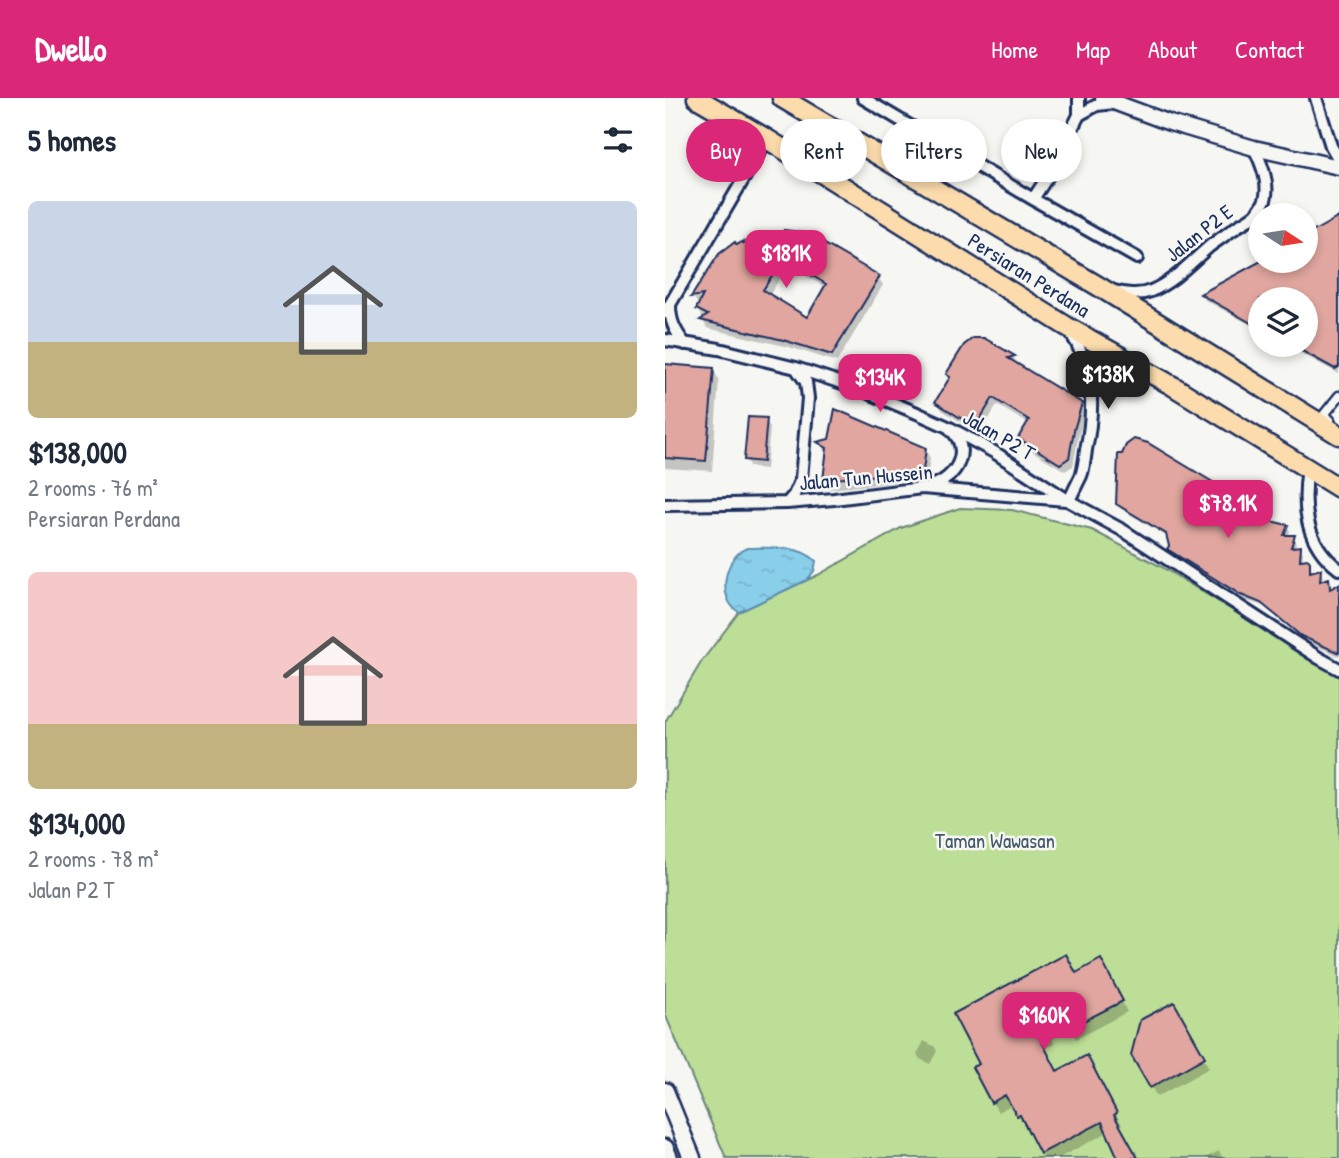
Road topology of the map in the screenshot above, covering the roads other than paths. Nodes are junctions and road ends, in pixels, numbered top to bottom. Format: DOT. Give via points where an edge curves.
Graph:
graph roads {
  1 [pos="697,98"];
  2 [pos="782,98"];
  3 [pos="863,98"];
  4 [pos="1079,98"];
  5 [pos="1316,98"];
  6 [pos="1110,100"];
  7 [pos="1079,115"];
  8 [pos="767,139"];
  9 [pos="1254,148"];
  10 [pos="1339,160"];
  11 [pos="1339,167"];
  12 [pos="1033,199"];
  13 [pos="1264,203"];
  14 [pos="1248,219"];
  15 [pos="1136,258"];
  16 [pos="1098,286"];
  17 [pos="668,309"];
  18 [pos="1066,326"];
  19 [pos="665,341"];
  20 [pos="685,344"];
  21 [pos="796,368"];
  22 [pos="1339,396"];
  23 [pos="1339,425"];
  24 [pos="948,427"];
  25 [pos="1339,435"];
  26 [pos="1308,468"];
  27 [pos="922,488"];
  28 [pos="1339,488"];
  29 [pos="1069,500"];
  30 [pos="787,503"];
  31 [pos="665,505"];
  32 [pos="1339,569"];
  33 [pos="1339,669"];
  34 [pos="665,1091"];
  35 [pos="665,1148"];
  36 [pos="688,1153"];
  37 [pos="669,1158"];
  1 -- 8 [label="main road, Persiaran Perdana"];
  2 -- 16 [label="main road, Persiaran Perdana"];
  3 -- 12 [label="street"];
  4 -- 7 [label="street"];
  5 -- 10 [label="street"];
  6 -- 7 [label="street"];
  6 -- 9 [label="street"];
  7 -- 12 [label="street"];
  8 -- 17 [label="street"];
  8 -- 18 [label="main road, Persiaran Perdana"];
  9 -- 11 [label="street"];
  9 -- 13 [label="street, Jalan P2 E" via="1266,185"];
  12 -- 15 [label="street"];
  14 -- 16 [label="street, Jalan P2 E" via="1148,292 1133,295"];
  16 -- 25 [label="main road, Persiaran Perdana"];
  17 -- 20 [label="street"];
  18 -- 26 [label="main road, Persiaran Perdana"];
  18 -- 29 [label="street" via="1089,375 1092,412 1081,474"];
  19 -- 20 [label="street, Jalan P2 T"];
  20 -- 21 [label="street, Jalan P2 T"];
  21 -- 24 [label="street, Jalan P2 T"];
  21 -- 30 [label="street" via="806,382 808,398 801,479"];
  22 -- 23 [label="street" via="1323,416"];
  24 -- 27 [label="street" via="959,442 959,462 949,478"];
  24 -- 29 [label="street, Jalan P2 T"];
  26 -- 28 [label="main road, Persiaran Perdana"];
  26 -- 32 [label="street" via="1305,508 1310,529 1328,561"];
  27 -- 29 [label="street, Jalan Tun Hussein"];
  27 -- 30 [label="street, Jalan Tun Hussein"];
  29 -- 33 [label="street, Jalan P2 T"];
  30 -- 31 [label="street, Jalan Tun Hussein"];
  34 -- 36 [label="main road"];
  35 -- 36 [label="street"];
  35 -- 37 [label="main road"];
}
